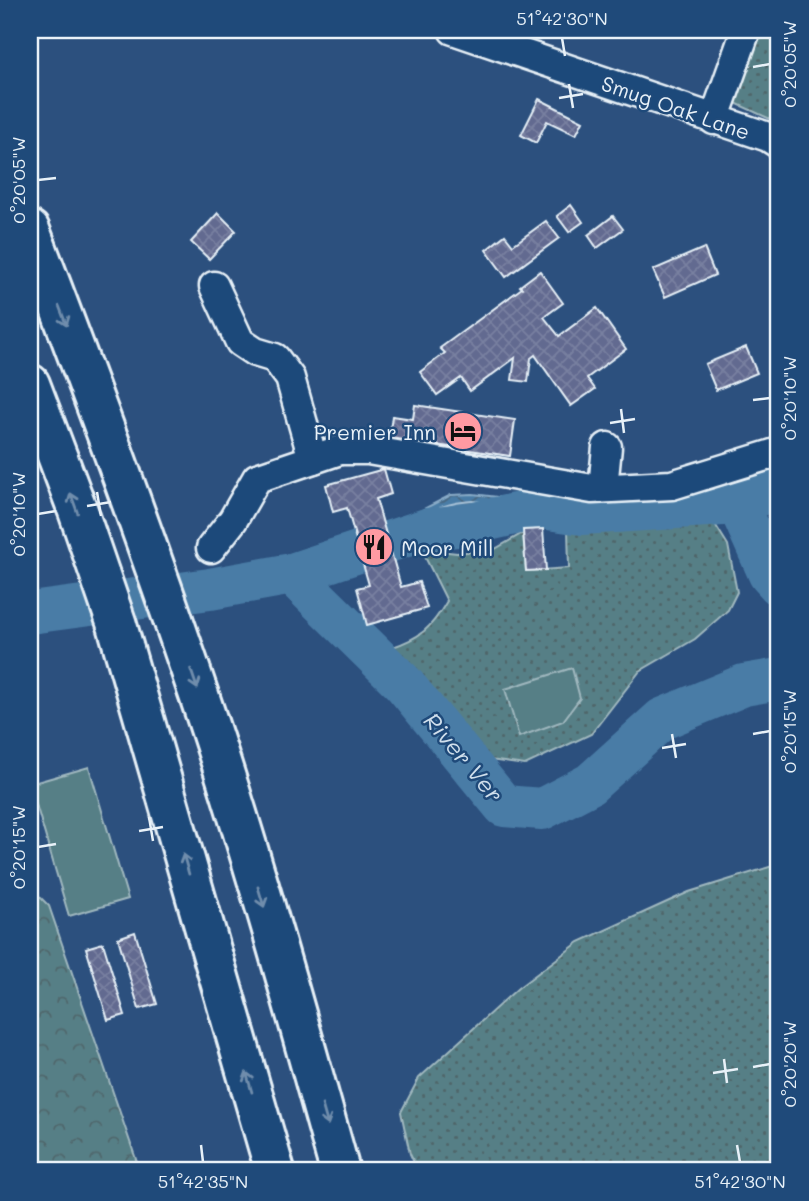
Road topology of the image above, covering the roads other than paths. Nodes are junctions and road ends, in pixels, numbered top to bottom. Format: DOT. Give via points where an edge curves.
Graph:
graph roads {
  1 [pos="453,30"];
  2 [pos="746,30"];
  3 [pos="714,120"];
  4 [pos="779,144"];
  5 [pos="30,230"];
  6 [pos="215,286"];
  7 [pos="30,384"];
  8 [pos="607,447"];
  9 [pos="779,452"];
  10 [pos="313,459"];
  11 [pos="603,488"];
  12 [pos="211,548"];
  13 [pos="275,1171"];
  14 [pos="340,1171"];
  1 -- 3 [label="street, Smug Oak Lane"];
  2 -- 3 [label="street"];
  3 -- 4 [label="street, Smug Oak Lane"];
  5 -- 14 [label="highway, one-way" via="153,558 208,721"];
  6 -- 10 [label="street" via="240,342 275,358 290,378"];
  13 -- 7 [label="highway, one-way" via="117,625"];
  8 -- 11 [label="street"];
  9 -- 11 [label="street" via="672,485"];
  10 -- 11 [label="street" via="340,450 368,450"];
  10 -- 12 [label="street" via="257,478"];
}
